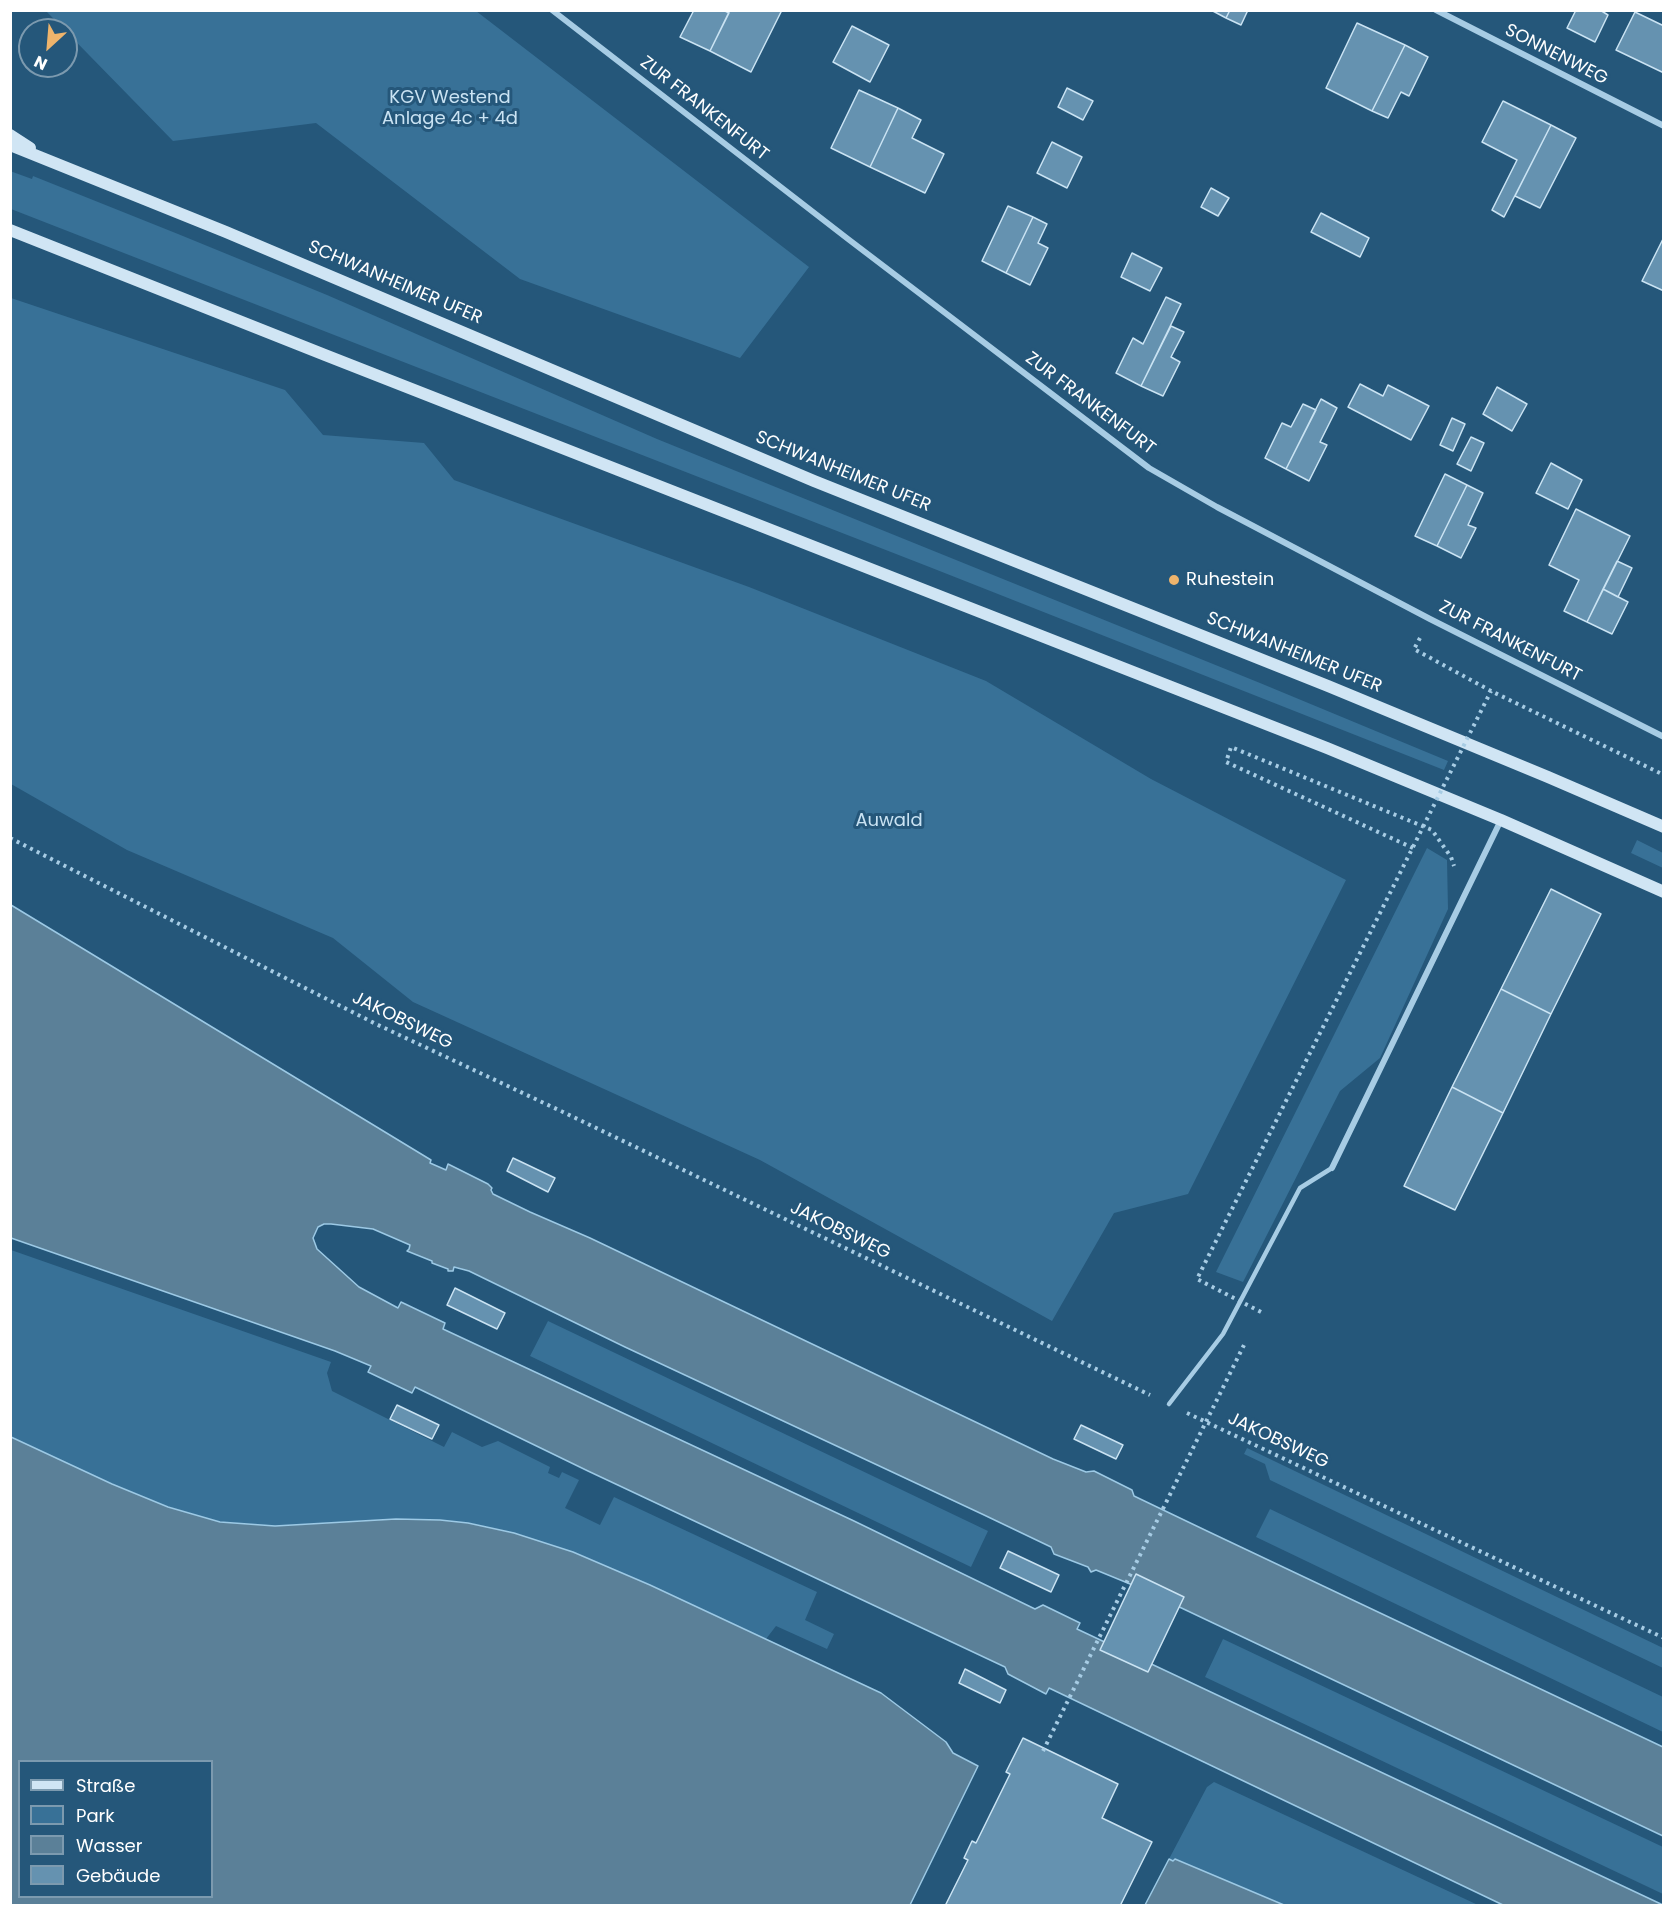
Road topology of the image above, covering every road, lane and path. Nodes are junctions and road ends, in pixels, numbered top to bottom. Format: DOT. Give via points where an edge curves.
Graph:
graph roads {
  1 [pos="552,10"];
  2 [pos="1436,10"];
  3 [pos="1664,126"];
  4 [pos="10,135"];
  5 [pos="10,146"];
  6 [pos="51,161"];
  7 [pos="10,230"];
  8 [pos="1430,619"];
  9 [pos="1491,691"];
  10 [pos="1664,737"];
  11 [pos="1664,775"];
  12 [pos="1501,820"];
  13 [pos="1664,827"];
  14 [pos="10,838"];
  15 [pos="1413,848"];
  16 [pos="1664,892"];
  17 [pos="1464,895"];
  18 [pos="1332,1168"];
  19 [pos="1261,1312"];
  20 [pos="1246,1341"];
  21 [pos="1169,1404"];
  22 [pos="1664,1638"];
  23 [pos="1043,1752"];
  1 -- 8 [label="street, ZUR FRANKENFURT" via="1149,468"];
  2 -- 3 [label="street, SONNENWEG"];
  4 -- 6 [label="main road"];
  5 -- 6 [label="main road, SCHWANHEIMER UFER"];
  6 -- 13 [label="main road, SCHWANHEIMER UFER" via="814,481 1328,686"];
  7 -- 12 [label="main road" via="1328,748"];
  8 -- 9 [label="path" via="1414,649"];
  8 -- 10 [label="street, ZUR FRANKENFURT"];
  9 -- 11 [label="path"];
  9 -- 15 [label="path, bridge"];
  12 -- 16 [label="main road"];
  12 -- 17 [label="street"];
  14 -- 21 [label="path, JAKOBSWEG" via="376,1024"];
  15 -- 17 [label="path" via="1226,762 1231,747 1432,830 1451,857"];
  15 -- 19 [label="path, bridge" via="1197,1279"];
  17 -- 18 [label="street"];
  18 -- 21 [label="lane" via="1300,1188 1223,1334"];
  20 -- 23 [label="path, bridge"];
  21 -- 22 [label="path, JAKOBSWEG"];
}
